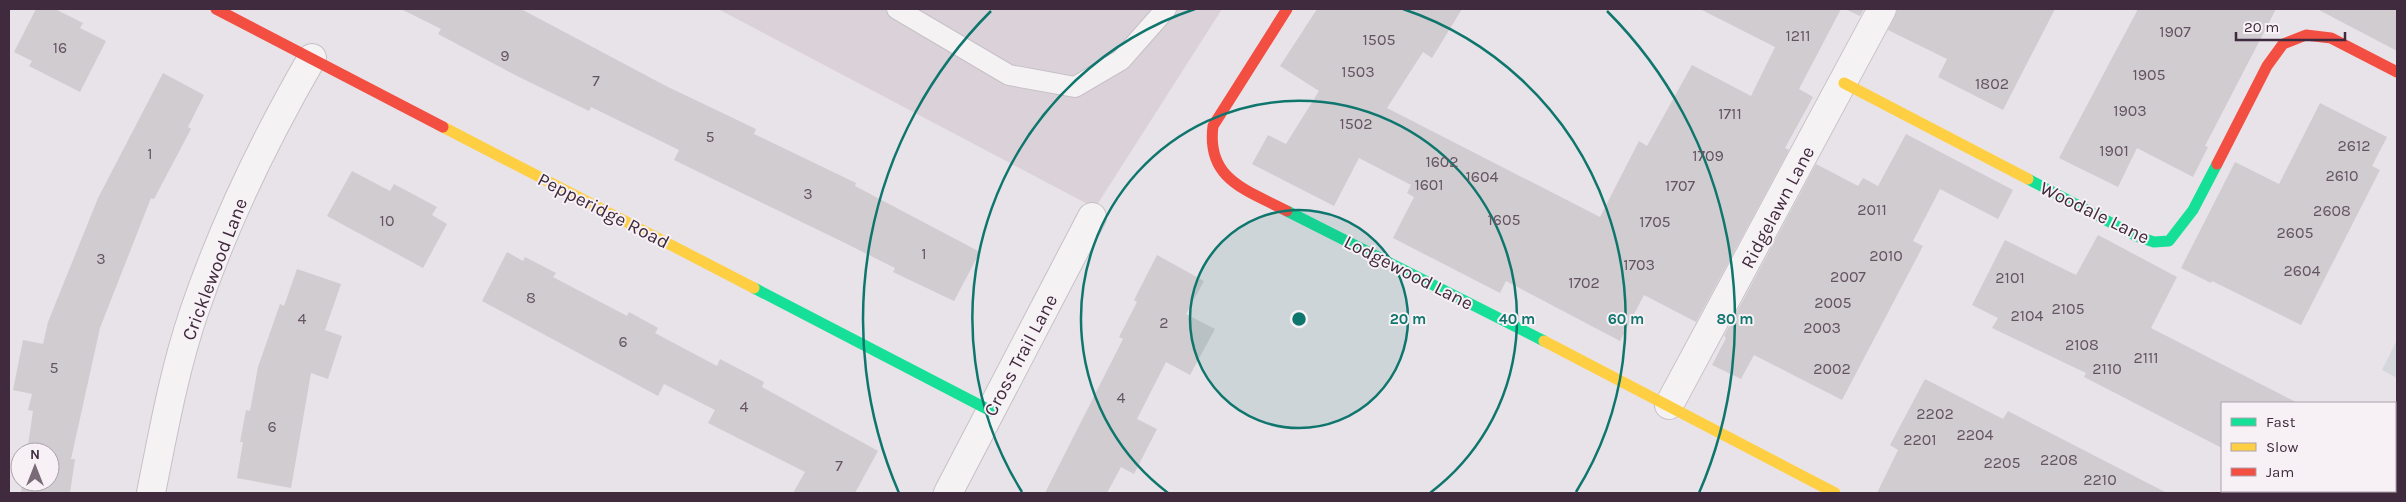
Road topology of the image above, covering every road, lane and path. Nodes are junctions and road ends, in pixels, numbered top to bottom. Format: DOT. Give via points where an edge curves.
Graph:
graph roads {
  1 [pos="216,9"];
  2 [pos="897,9"];
  3 [pos="1166,9"];
  4 [pos="1287,9"];
  5 [pos="1882,9"];
  6 [pos="312,58"];
  7 [pos="2397,72"];
  8 [pos="1844,83"];
  9 [pos="1092,217"];
  10 [pos="1669,405"];
  11 [pos="991,411"];
  12 [pos="151,493"];
  13 [pos="948,493"];
  14 [pos="1835,493"];
  1 -- 6 [label="street, Pepperidge Road"];
  2 -- 3 [label="lane" via="1009,75 1075,87 1121,60"];
  4 -- 10 [label="street, Lodgewood Lane" via="1213,126 1210,148 1218,167 1235,184"];
  5 -- 8 [label="street, Ridgelawn Lane"];
  6 -- 11 [label="street, Pepperidge Road"];
  6 -- 12 [label="street, Cricklewood Lane" via="273,125 222,236 194,313 168,406"];
  7 -- 8 [label="street, Woodale Lane" via="2331,38 2306,35 2283,44 2267,66 2193,210 2169,241 2154,242 2136,236"];
  8 -- 10 [label="street, Ridgelawn Lane"];
  9 -- 11 [label="street, Cross Trail Lane"];
  10 -- 14 [label="street, Lodgewood Lane"];
  11 -- 13 [label="street, Cross Trail Lane"];
}
